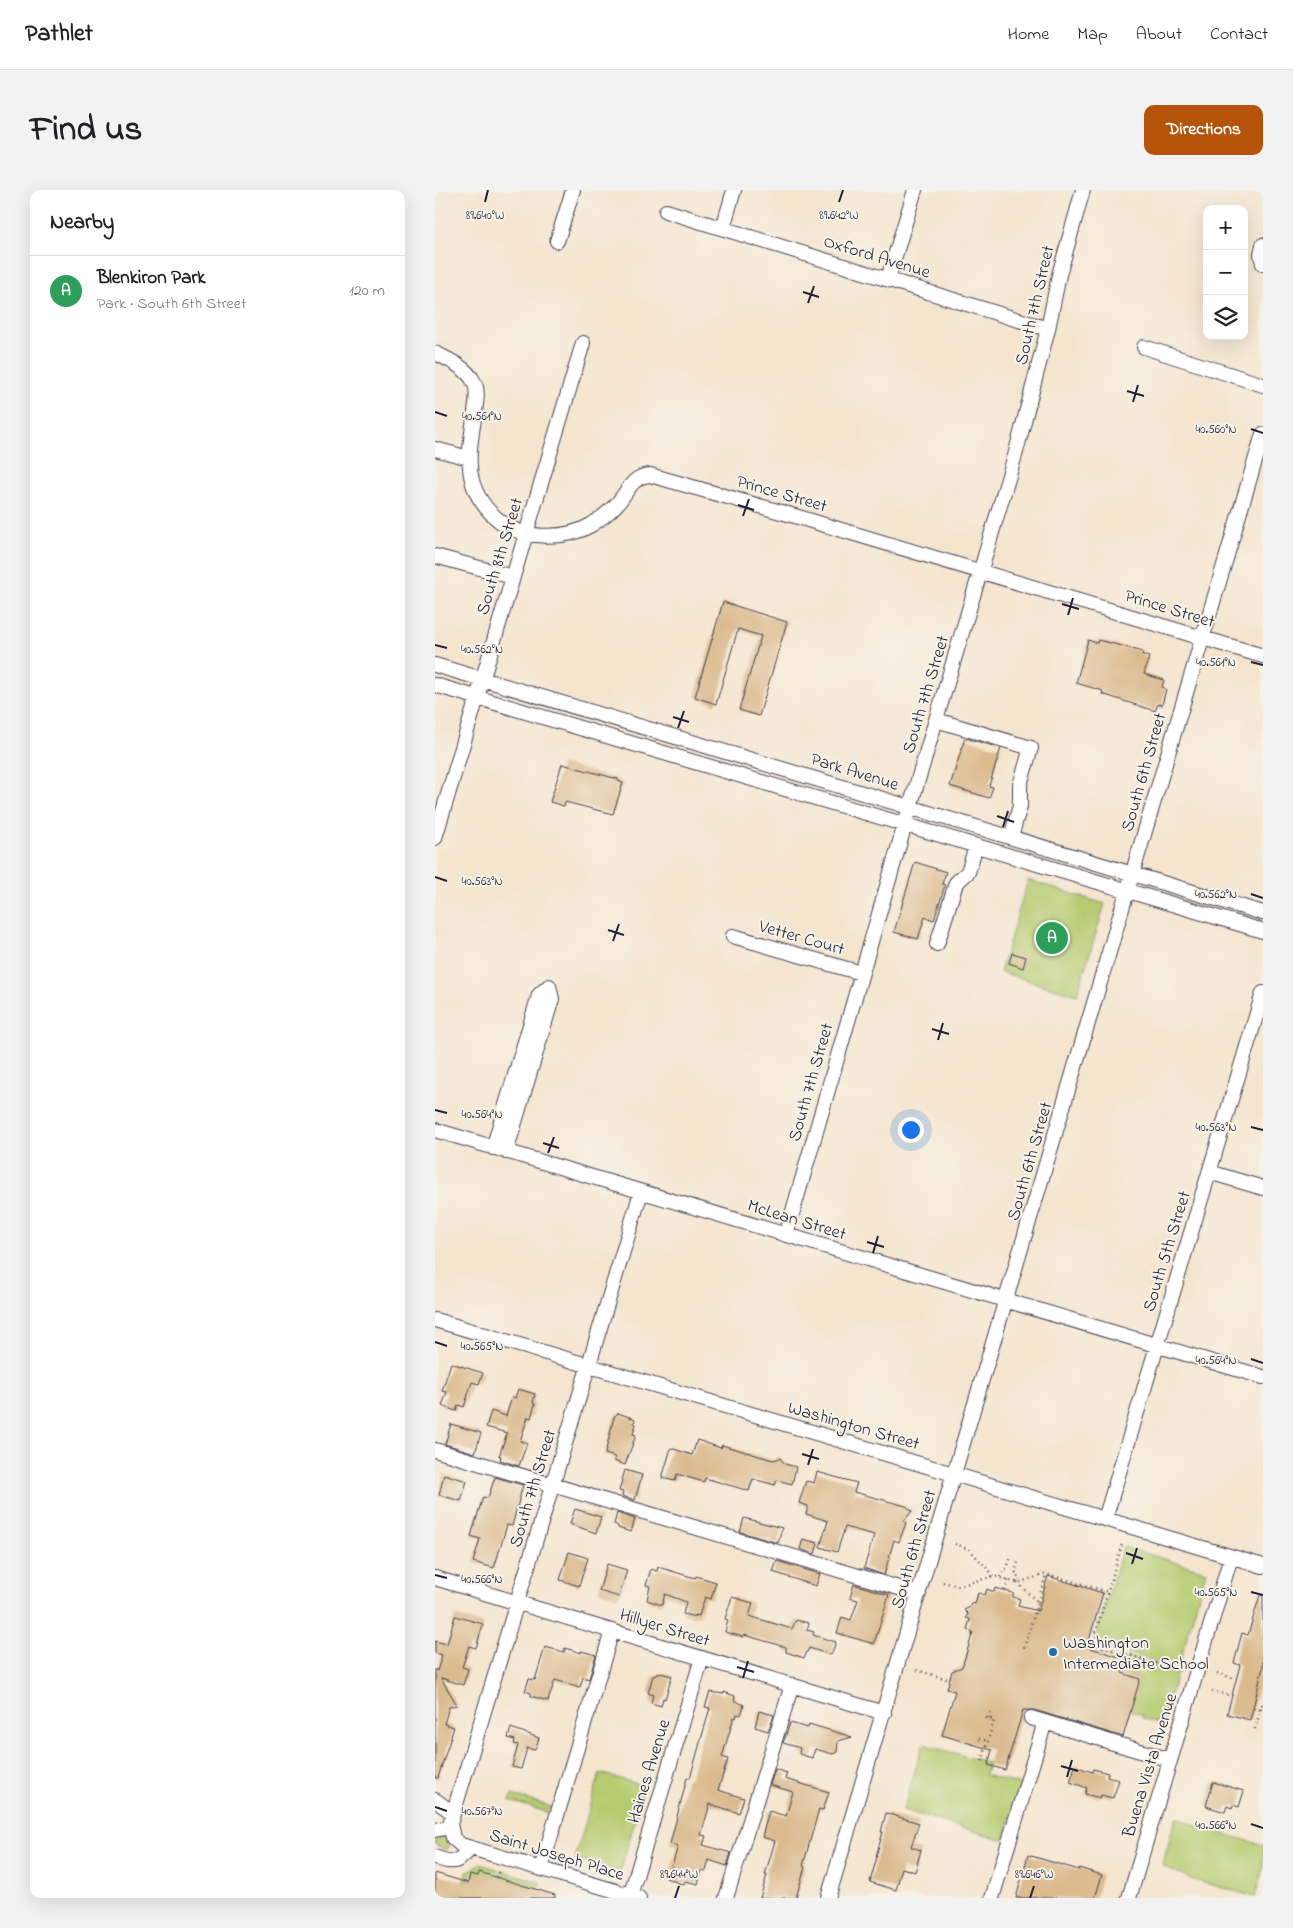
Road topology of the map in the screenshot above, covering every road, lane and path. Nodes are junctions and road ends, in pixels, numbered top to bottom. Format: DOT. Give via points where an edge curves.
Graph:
graph roads {
  1 [pos="573,190"];
  2 [pos="734,190"];
  3 [pos="915,190"];
  4 [pos="1083,190"];
  5 [pos="666,211"];
  6 [pos="723,228"];
  7 [pos="557,241"];
  8 [pos="1263,245"];
  9 [pos="1263,264"];
  10 [pos="888,279"];
  11 [pos="1048,329"];
  12 [pos="583,343"];
  13 [pos="1144,348"];
  14 [pos="435,353"];
  15 [pos="1263,385"];
  16 [pos="1263,434"];
  17 [pos="435,449"];
  18 [pos="469,458"];
  19 [pos="526,533"];
  20 [pos="435,556"];
  21 [pos="981,572"];
  22 [pos="513,576"];
  23 [pos="1203,638"];
  24 [pos="1263,656"];
  25 [pos="435,665"];
  26 [pos="482,679"];
  27 [pos="435,685"];
  28 [pos="477,697"];
  29 [pos="936,720"];
  30 [pos="910,807"];
  31 [pos="905,824"];
  32 [pos="1011,837"];
  33 [pos="435,838"];
  34 [pos="976,846"];
  35 [pos="1133,874"];
  36 [pos="1128,891"];
  37 [pos="1263,913"];
  38 [pos="1263,932"];
  39 [pos="733,936"];
  40 [pos="937,944"];
  41 [pos="861,973"];
  42 [pos="1263,996"];
  43 [pos="435,1130"];
  44 [pos="493,1148"];
  45 [pos="506,1152"];
  46 [pos="1209,1172"];
  47 [pos="1263,1188"];
  48 [pos="641,1192"];
  49 [pos="786,1235"];
  50 [pos="1007,1301"];
  51 [pos="435,1320"];
  52 [pos="1157,1346"];
  53 [pos="589,1366"];
  54 [pos="1263,1378"];
  55 [pos="435,1450"];
  56 [pos="955,1474"];
  57 [pos="553,1485"];
  58 [pos="1105,1519"];
  59 [pos="955,1544"];
  60 [pos="1122,1544"];
  61 [pos="1011,1557"];
  62 [pos="1231,1557"];
  63 [pos="1019,1559"];
  64 [pos="1263,1566"];
  65 [pos="1046,1574"];
  66 [pos="994,1576"];
  67 [pos="1000,1577"];
  68 [pos="435,1578"];
  69 [pos="1008,1580"];
  70 [pos="943,1582"];
  71 [pos="1017,1582"];
  72 [pos="1005,1591"];
  73 [pos="1108,1592"];
  74 [pos="919,1594"];
  75 [pos="517,1602"];
  76 [pos="1038,1602"];
  77 [pos="612,1631"];
  78 [pos="1088,1643"];
  79 [pos="1098,1646"];
  80 [pos="1023,1651"];
  81 [pos="1125,1654"];
  82 [pos="702,1658"];
  83 [pos="1124,1658"];
  84 [pos="917,1670"];
  85 [pos="1179,1670"];
  86 [pos="1217,1673"];
  87 [pos="1236,1678"];
  88 [pos="950,1680"];
  89 [pos="791,1685"];
  90 [pos="1258,1685"];
  91 [pos="1263,1686"];
  92 [pos="1212,1690"];
  93 [pos="1232,1696"];
  94 [pos="1263,1702"];
  95 [pos="1254,1708"];
  96 [pos="1261,1710"];
  97 [pos="991,1711"];
  98 [pos="884,1713"];
  99 [pos="1031,1718"];
  100 [pos="1045,1722"];
  101 [pos="1255,1730"];
  102 [pos="979,1738"];
  103 [pos="987,1741"];
  104 [pos="1171,1760"];
  105 [pos="982,1761"];
  106 [pos="435,1800"];
  107 [pos="451,1821"];
  108 [pos="435,1830"];
  109 [pos="471,1848"];
  110 [pos="435,1857"];
  111 [pos="500,1868"];
  112 [pos="541,1869"];
  113 [pos="497,1878"];
  114 [pos="635,1897"];
  115 [pos="726,1898"];
  116 [pos="828,1898"];
  117 [pos="992,1898"];
  118 [pos="1129,1898"];
  1 -- 7 [label="street"];
  2 -- 6 [label="street"];
  3 -- 10 [label="street"];
  4 -- 11 [label="street, South 7th Street" via="1059,275"];
  5 -- 6 [label="street, Oxford Avenue"];
  6 -- 10 [label="street, Oxford Avenue"];
  8 -- 9 [label="street"];
  10 -- 11 [label="street, Oxford Avenue"];
  11 -- 21 [label="street, South 7th Street"];
  12 -- 19 [label="street, South 8th Street"];
  13 -- 15 [label="street"];
  14 -- 18 [label="street, Prince Street" via="467,373 477,390"];
  16 -- 23 [label="street, South 6th Street"];
  17 -- 18 [label="street"];
  18 -- 19 [label="street, Prince Street" via="471,483 482,504 502,523"];
  19 -- 21 [label="street, Prince Street" via="560,536 591,525 615,506 635,481 650,475"];
  19 -- 22 [label="street, South 8th Street"];
  20 -- 22 [label="street"];
  21 -- 23 [label="street, Prince Street"];
  21 -- 29 [label="street, South 7th Street"];
  22 -- 26 [label="street, South 8th Street"];
  23 -- 24 [label="street, Prince Street"];
  23 -- 35 [label="street, South 6th Street"];
  25 -- 26 [label="street, Park Avenue"];
  26 -- 28 [label="street, South 8th Street"];
  26 -- 30 [label="street, Park Avenue"];
  27 -- 28 [label="street, Park Avenue"];
  28 -- 31 [label="street, Park Avenue"];
  28 -- 33 [label="street, South 8th Street"];
  29 -- 30 [label="street, South 7th Street"];
  29 -- 32 [label="street" via="1031,748 1020,785 1020,806"];
  30 -- 31 [label="street, South 7th Street"];
  30 -- 32 [label="street, Park Avenue"];
  31 -- 34 [label="street, Park Avenue"];
  31 -- 41 [label="street, South 7th Street"];
  32 -- 35 [label="street, Park Avenue"];
  34 -- 36 [label="street, Park Avenue"];
  34 -- 40 [label="street" via="968,872 956,883"];
  35 -- 36 [label="street, South 6th Street"];
  35 -- 37 [label="street, Park Avenue"];
  36 -- 38 [label="street, Park Avenue"];
  36 -- 50 [label="street, South 6th Street"];
  39 -- 41 [label="street, Vetter Court"];
  41 -- 49 [label="street, South 7th Street"];
  42 -- 46 [label="street, South 5th Street"];
  43 -- 44 [label="street, McLean Street"];
  44 -- 45 [label="street, McLean Street"];
  44 -- 45 [label="street" via="539,995 549,986 552,999"];
  45 -- 48 [label="street, McLean Street"];
  46 -- 47 [label="street"];
  46 -- 52 [label="street, South 5th Street"];
  48 -- 49 [label="street, McLean Street"];
  48 -- 53 [label="street, South 7th Street"];
  49 -- 50 [label="street, McLean Street"];
  50 -- 52 [label="street, McLean Street"];
  50 -- 56 [label="street, South 6th Street"];
  51 -- 53 [label="street, Washington Street"];
  52 -- 54 [label="street, McLean Street"];
  52 -- 58 [label="street, South 5th Street"];
  53 -- 56 [label="street, Washington Street"];
  53 -- 57 [label="street, South 7th Street"];
  55 -- 57 [label="street"];
  56 -- 58 [label="street, Washington Street"];
  56 -- 74 [label="street, South 6th Street"];
  57 -- 74 [label="street"];
  57 -- 75 [label="street, South 7th Street"];
  58 -- 62 [label="street, Washington Street"];
  59 -- 66 [label="path" via="969,1548"];
  60 -- 73 [label="path"];
  61 -- 67 [label="path"];
  62 -- 64 [label="street, Washington Street"];
  62 -- 104 [label="street, Buena Vista Avenue"];
  63 -- 71 [label="path" via="1015,1571"];
  65 -- 71 [label="path"];
  65 -- 73 [label="path"];
  65 -- 76 [label="path"];
  66 -- 67 [label="path"];
  66 -- 70 [label="path" via="958,1586"];
  67 -- 69 [label="path"];
  68 -- 75 [label="street, Hillyer Street"];
  69 -- 71 [label="path"];
  69 -- 72 [label="path"];
  71 -- 76 [label="path"];
  73 -- 79 [label="path" via="1095,1635"];
  74 -- 98 [label="street, South 6th Street"];
  75 -- 77 [label="street, Hillyer Street"];
  75 -- 107 [label="street, South 7th Street"];
  76 -- 80 [label="path"];
  77 -- 82 [label="street, Hillyer Street"];
  77 -- 112 [label="street"];
  78 -- 79 [label="path"];
  79 -- 81 [label="path"];
  81 -- 83 [label="path"];
  81 -- 85 [label="path"];
  82 -- 89 [label="street, Hillyer Street"];
  82 -- 114 [label="street, Haines Avenue"];
  84 -- 88 [label="path"];
  86 -- 87 [label="path"];
  89 -- 98 [label="street, Hillyer Street"];
  89 -- 115 [label="street"];
  90 -- 91 [label="path"];
  92 -- 93 [label="path"];
  94 -- 96 [label="path"];
  95 -- 96 [label="path"];
  96 -- 101 [label="path"];
  97 -- 103 [label="path" via="987,1718 994,1720"];
  98 -- 116 [label="street, South 6th Street"];
  99 -- 100 [label="street"];
  100 -- 104 [label="street"];
  100 -- 117 [label="street"];
  102 -- 103 [label="path"];
  103 -- 105 [label="path"];
  104 -- 118 [label="street, Buena Vista Avenue"];
  106 -- 107 [label="street, Saint Joseph Place"];
  107 -- 108 [label="street"];
  107 -- 109 [label="street, Saint Joseph Place" via="455,1841"];
  109 -- 110 [label="street" via="462,1859 453,1862"];
  109 -- 112 [label="street, Saint Joseph Place"];
  111 -- 113 [label="path"];
  112 -- 114 [label="street, Saint Joseph Place"];
}
